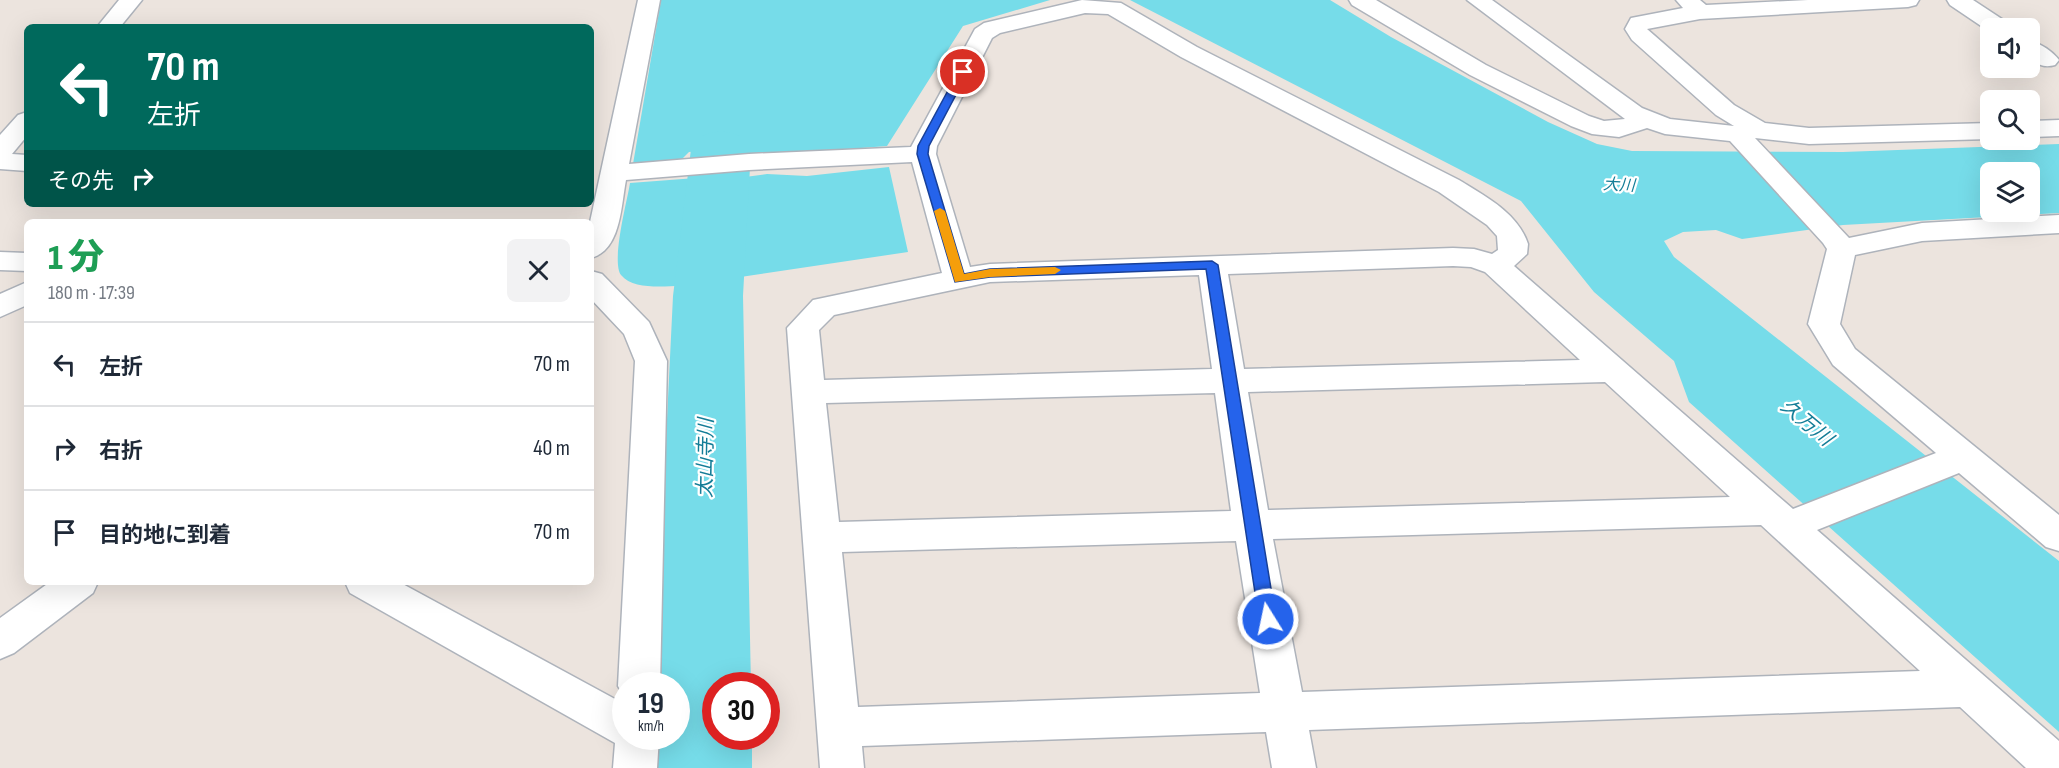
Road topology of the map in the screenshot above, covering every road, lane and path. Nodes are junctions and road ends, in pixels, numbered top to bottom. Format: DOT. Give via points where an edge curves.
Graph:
graph roads {
  1 [pos="131,0"];
  2 [pos="649,0"];
  3 [pos="1360,0"];
  4 [pos="1478,0"];
  5 [pos="1908,0"];
  6 [pos="1958,0"];
  7 [pos="1693,6"];
  8 [pos="1985,18"];
  9 [pos="111,24"];
  10 [pos="1646,120"];
  11 [pos="24,123"];
  12 [pos="2059,128"];
  13 [pos="2040,129"];
  14 [pos="1980,131"];
  15 [pos="1747,136"];
  16 [pos="0,151"];
  17 [pos="923,154"];
  18 [pos="0,161"];
  19 [pos="24,163"];
  20 [pos="614,173"];
  21 [pos="2059,224"];
  22 [pos="1838,243"];
  23 [pos="594,245"];
  24 [pos="0,261"];
  25 [pos="24,262"];
  26 [pos="1212,265"];
  27 [pos="1495,265"];
  28 [pos="959,279"];
  29 [pos="594,284"];
  30 [pos="24,294"];
  31 [pos="0,307"];
  32 [pos="1614,370"];
  33 [pos="1229,381"];
  34 [pos="809,392"];
  35 [pos="1954,460"];
  36 [pos="1790,518"];
  37 [pos="1252,526"];
  38 [pos="2059,536"];
  39 [pos="822,538"];
  40 [pos="75,585"];
  41 [pos="368,585"];
  42 [pos="0,641"];
  43 [pos="640,672"];
  44 [pos="1969,688"];
  45 [pos="1284,711"];
  46 [pos="612,719"];
  47 [pos="838,728"];
  48 [pos="636,750"];
  49 [pos="635,768"];
  50 [pos="842,768"];
  51 [pos="1294,768"];
  52 [pos="2058,768"];
  1 -- 9 [label="street"];
  2 -- 20 [label="street"];
  3 -- 10 [label="street" via="1478,70 1580,122 1601,129 1619,129"];
  4 -- 10 [label="street"];
  5 -- 7 [label="street" via="1727,12"];
  6 -- 8 [label="street"];
  7 -- 15 [label="street" via="1640,23 1636,29 1725,110"];
  10 -- 15 [label="street"];
  11 -- 16 [label="street"];
  12 -- 13 [label="street"];
  14 -- 15 [label="street"];
  15 -- 22 [label="street"];
  17 -- 20 [label="street"];
  17 -- 27 [label="street" via="983,34 992,28 1085,6 1113,8 1474,201 1508,232 1514,243 1512,254"];
  17 -- 28 [label="street"];
  18 -- 19 [label="street"];
  20 -- 23 [label="street" via="601,237"];
  21 -- 22 [label="street"];
  22 -- 35 [label="street" via="1824,324 1844,357"];
  24 -- 25 [label="street"];
  26 -- 27 [label="street" via="1454,257"];
  26 -- 28 [label="street" via="990,273"];
  26 -- 33 [label="street"];
  27 -- 32 [label="street"];
  28 -- 34 [label="street" via="824,307 803,328"];
  29 -- 43 [label="street" via="638,328 651,361"];
  30 -- 31 [label="street"];
  32 -- 33 [label="street"];
  32 -- 36 [label="street"];
  33 -- 34 [label="street"];
  33 -- 37 [label="street"];
  34 -- 39 [label="street"];
  35 -- 36 [label="street"];
  35 -- 38 [label="street"];
  36 -- 37 [label="street"];
  36 -- 44 [label="street"];
  37 -- 39 [label="street"];
  37 -- 45 [label="street"];
  39 -- 47 [label="street"];
  40 -- 42 [label="street"];
  41 -- 46 [label="street"];
  44 -- 45 [label="street"];
  44 -- 52 [label="street"];
  45 -- 47 [label="street"];
  45 -- 51 [label="street"];
  47 -- 50 [label="street"];
  48 -- 49 [label="street"];
}
